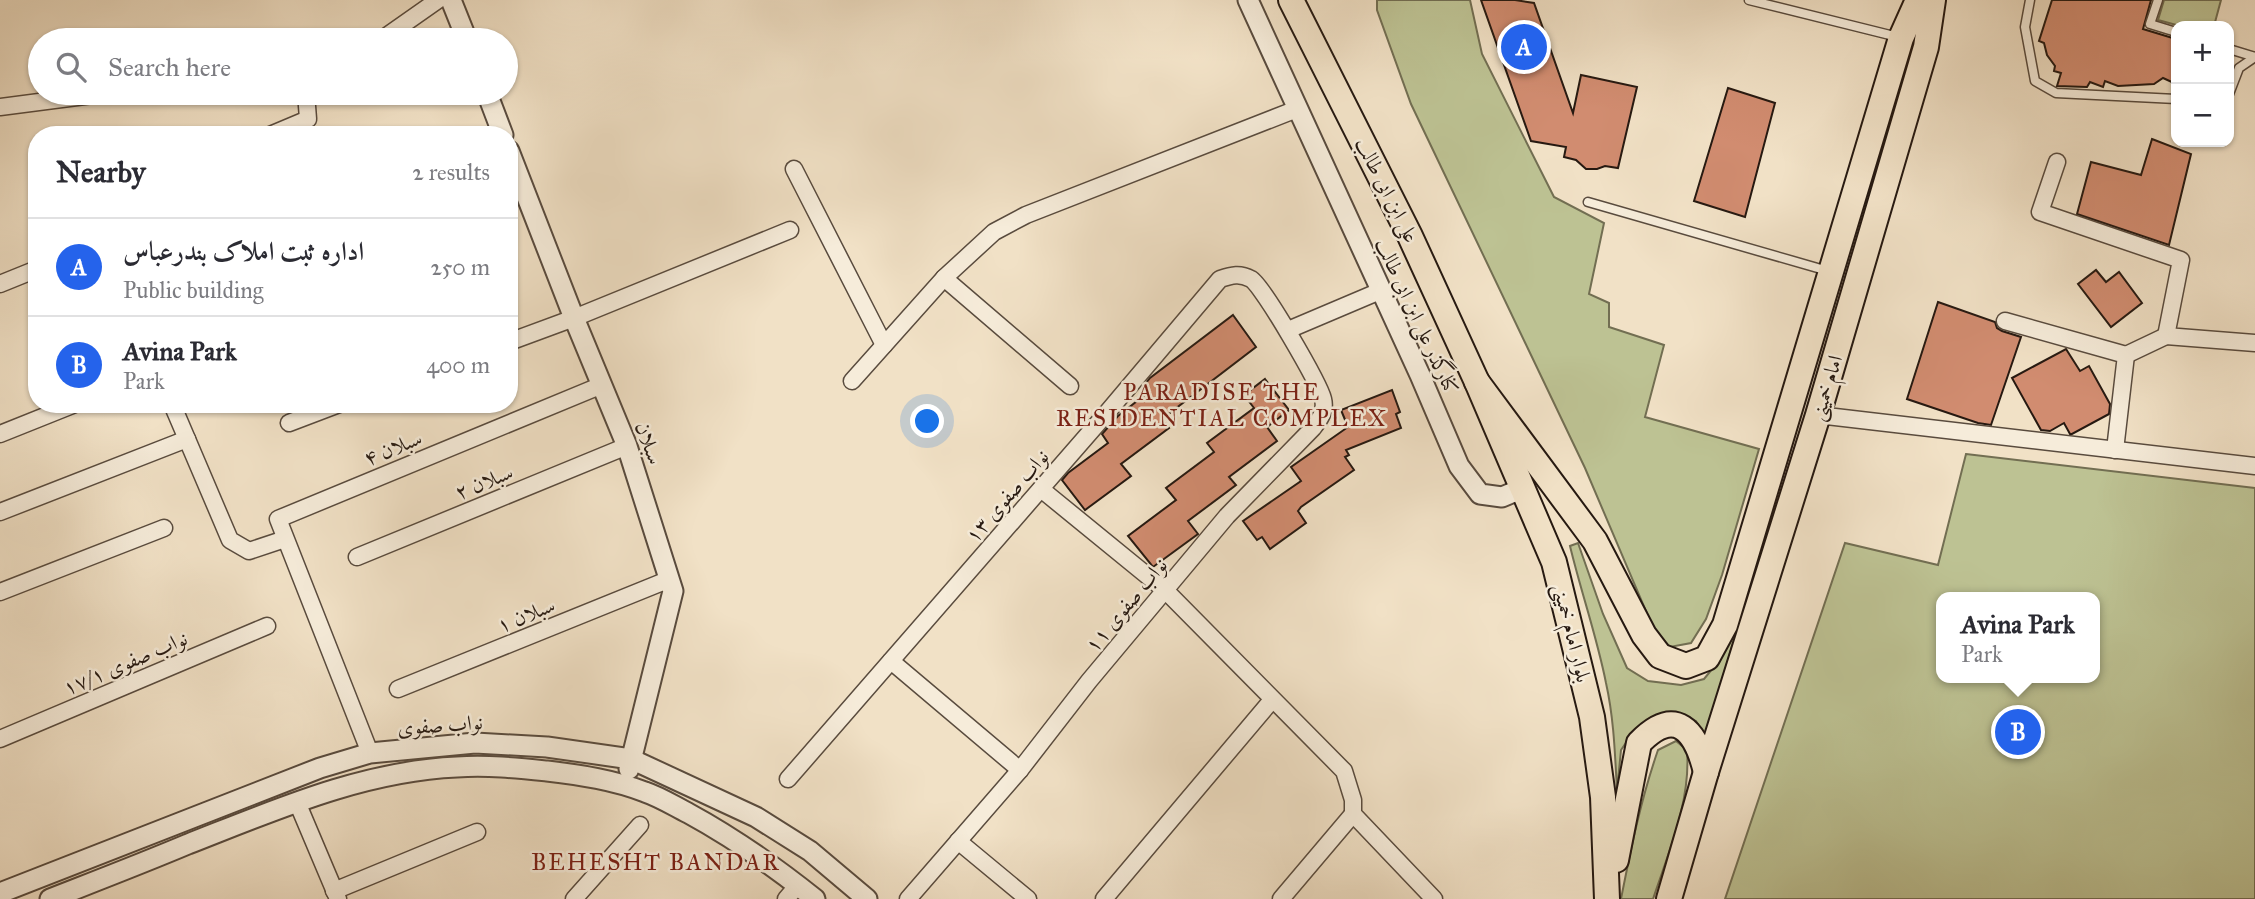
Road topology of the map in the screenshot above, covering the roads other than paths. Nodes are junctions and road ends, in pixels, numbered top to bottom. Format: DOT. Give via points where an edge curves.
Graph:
graph roads {
  1 [pos="438,0"];
  2 [pos="451,0"];
  3 [pos="1248,0"];
  4 [pos="1291,0"];
  5 [pos="1749,0"];
  6 [pos="1918,0"];
  7 [pos="1933,0"];
  8 [pos="2031,0"];
  9 [pos="2158,0"];
  10 [pos="398,28"];
  11 [pos="462,28"];
  12 [pos="2171,30"];
  13 [pos="1901,38"];
  14 [pos="2234,50"];
  15 [pos="2255,57"];
  16 [pos="2233,84"];
  17 [pos="2171,99"];
  18 [pos="28,103"];
  19 [pos="307,105"];
  20 [pos="492,105"];
  21 [pos="0,107"];
  22 [pos="1297,109"];
  23 [pos="291,126"];
  24 [pos="500,126"];
  25 [pos="2057,162"];
  26 [pos="794,169"];
  27 [pos="518,190"];
  28 [pos="1588,202"];
  29 [pos="790,230"];
  30 [pos="1831,272"];
  31 [pos="28,273"];
  32 [pos="944,278"];
  33 [pos="0,284"];
  34 [pos="1380,291"];
  35 [pos="574,318"];
  36 [pos="2005,321"];
  37 [pos="1288,330"];
  38 [pos="2166,336"];
  39 [pos="518,339"];
  40 [pos="2255,343"];
  41 [pos="884,345"];
  42 [pos="2126,355"];
  43 [pos="852,381"];
  44 [pos="1477,382"];
  45 [pos="602,385"];
  46 [pos="1070,386"];
  47 [pos="52,413"];
  48 [pos="176,413"];
  49 [pos="315,413"];
  50 [pos="1818,415"];
  51 [pos="289,423"];
  52 [pos="0,434"];
  53 [pos="187,439"];
  54 [pos="627,446"];
  55 [pos="2115,450"];
  56 [pos="2255,466"];
  57 [pos="1041,489"];
  58 [pos="1521,489"];
  59 [pos="0,512"];
  60 [pos="164,528"];
  61 [pos="285,539"];
  62 [pos="356,557"];
  63 [pos="670,579"];
  64 [pos="1166,591"];
  65 [pos="0,592"];
  66 [pos="267,626"];
  67 [pos="891,661"];
  68 [pos="398,689"];
  69 [pos="1272,700"];
  70 [pos="0,739"];
  71 [pos="370,753"];
  72 [pos="631,760"];
  73 [pos="1020,770"];
  74 [pos="1706,772"];
  75 [pos="788,779"];
  76 [pos="625,785"];
  77 [pos="265,789"];
  78 [pos="297,802"];
  79 [pos="270,811"];
  80 [pos="1353,814"];
  81 [pos="640,825"];
  82 [pos="477,832"];
  83 [pos="958,841"];
  84 [pos="792,892"];
  85 [pos="0,893"];
  86 [pos="336,895"];
  87 [pos="50,899"];
  88 [pos="574,899"];
  89 [pos="816,899"];
  90 [pos="867,899"];
  91 [pos="908,899"];
  92 [pos="1028,899"];
  93 [pos="1104,899"];
  94 [pos="1281,899"];
  95 [pos="1434,899"];
  96 [pos="1608,899"];
  97 [pos="1670,899"];
  1 -- 10 [label="street"];
  2 -- 11 [label="street"];
  3 -- 22 [label="street, کنارگذر علی ابن ابی طالب"];
  4 -- 44 [label="main road, علی ابن ابی طالب" via="1410,236"];
  5 -- 13 [label="lane"];
  6 -- 13 [label="main road"];
  7 -- 50 [label="main road, امام خمینی" via="1926,47"];
  8 -- 17 [label="lane" via="2025,27 2035,81 2056,93"];
  9 -- 12 [label="lane" via="2150,24"];
  13 -- 30 [label="main road"];
  14 -- 15 [label="lane"];
  15 -- 16 [label="lane" via="2239,68"];
  18 -- 21 [label="street"];
  19 -- 23 [label="street" via="308,119"];
  20 -- 24 [label="street"];
  22 -- 32 [label="street" via="1026,215 994,232"];
  22 -- 34 [label="street, کنارگذر علی ابن ابی طالب"];
  25 -- 38 [label="street" via="2040,212 2181,260"];
  26 -- 41 [label="street"];
  27 -- 35 [label="street, سبلان"];
  28 -- 30 [label="lane"];
  29 -- 35 [label="street"];
  30 -- 44 [label="main road" via="1725,625 1707,658 1686,666 1660,656 1644,635 1595,541"];
  31 -- 33 [label="street"];
  32 -- 41 [label="street"];
  32 -- 46 [label="street"];
  34 -- 37 [label="street"];
  34 -- 58 [label="street, کنارگذر علی ابن ابی طالب" via="1459,466 1480,494 1502,498"];
  35 -- 39 [label="street"];
  35 -- 45 [label="street, سبلان"];
  36 -- 42 [label="street"];
  37 -- 57 [label="street, نواب صفوی ۱۳" via="1253,280 1236,274 1220,279"];
  37 -- 64 [label="street, نواب صفوی ۱۱" via="1324,399 1323,414 1227,516"];
  38 -- 40 [label="street"];
  38 -- 42 [label="street"];
  41 -- 43 [label="street"];
  42 -- 55 [label="street"];
  44 -- 58 [label="main road, بلوار امام خمینی"];
  45 -- 54 [label="street, سبلان"];
  45 -- 61 [label="street, سبلان ۴" via="278,519"];
  47 -- 52 [label="street"];
  48 -- 53 [label="street"];
  49 -- 51 [label="street"];
  50 -- 55 [label="street"];
  50 -- 74 [label="main road, امام خمینی"];
  53 -- 59 [label="street"];
  53 -- 61 [label="street" via="230,540 249,551"];
  54 -- 62 [label="street, سبلان ۲"];
  54 -- 63 [label="street, سبلان"];
  55 -- 56 [label="street"];
  57 -- 64 [label="street"];
  57 -- 67 [label="street, نواب صفوی ۱۳"];
  58 -- 96 [label="main road, بلوار امام خمینی" via="1554,562 1592,717 1603,797"];
  60 -- 65 [label="street"];
  61 -- 71 [label="street"];
  63 -- 68 [label="street, سبلان ۱"];
  63 -- 72 [label="street, سبلان" via="673,591"];
  64 -- 69 [label="street"];
  64 -- 73 [label="street, نواب صفوی ۱۱"];
  66 -- 70 [label="street, نواب صفوی ۱۷/۱"];
  67 -- 73 [label="street"];
  67 -- 75 [label="street, نواب صفوی ۱۳"];
  69 -- 80 [label="street" via="1344,771"];
  69 -- 93 [label="street"];
  71 -- 72 [label="street, نواب صفوی" via="475,743 547,747"];
  71 -- 77 [label="street, نواب صفوی"];
  72 -- 76 [label="street, سبلان"];
  72 -- 90 [label="street, نواب صفوی" via="756,817 810,851"];
  73 -- 83 [label="street, نواب صفوی ۱۱"];
  74 -- 96 [label="main road" via="1695,739 1686,729 1668,723 1652,729 1639,743"];
  74 -- 97 [label="main road"];
  76 -- 78 [label="street, نواب صفوی" via="512,767 456,766 396,774"];
  76 -- 84 [label="street, نواب صفوی" via="709,825 770,863"];
  77 -- 79 [label="street" via="277,797"];
  77 -- 85 [label="street, نواب صفوی"];
  78 -- 79 [label="street, نواب صفوی"];
  78 -- 86 [label="street"];
  79 -- 87 [label="street, نواب صفوی"];
  80 -- 94 [label="street"];
  80 -- 95 [label="street"];
  81 -- 88 [label="street"];
  82 -- 86 [label="street"];
  83 -- 91 [label="street, نواب صفوی ۱۱"];
  83 -- 92 [label="street"];
  84 -- 89 [label="street, نواب صفوی"];
}
